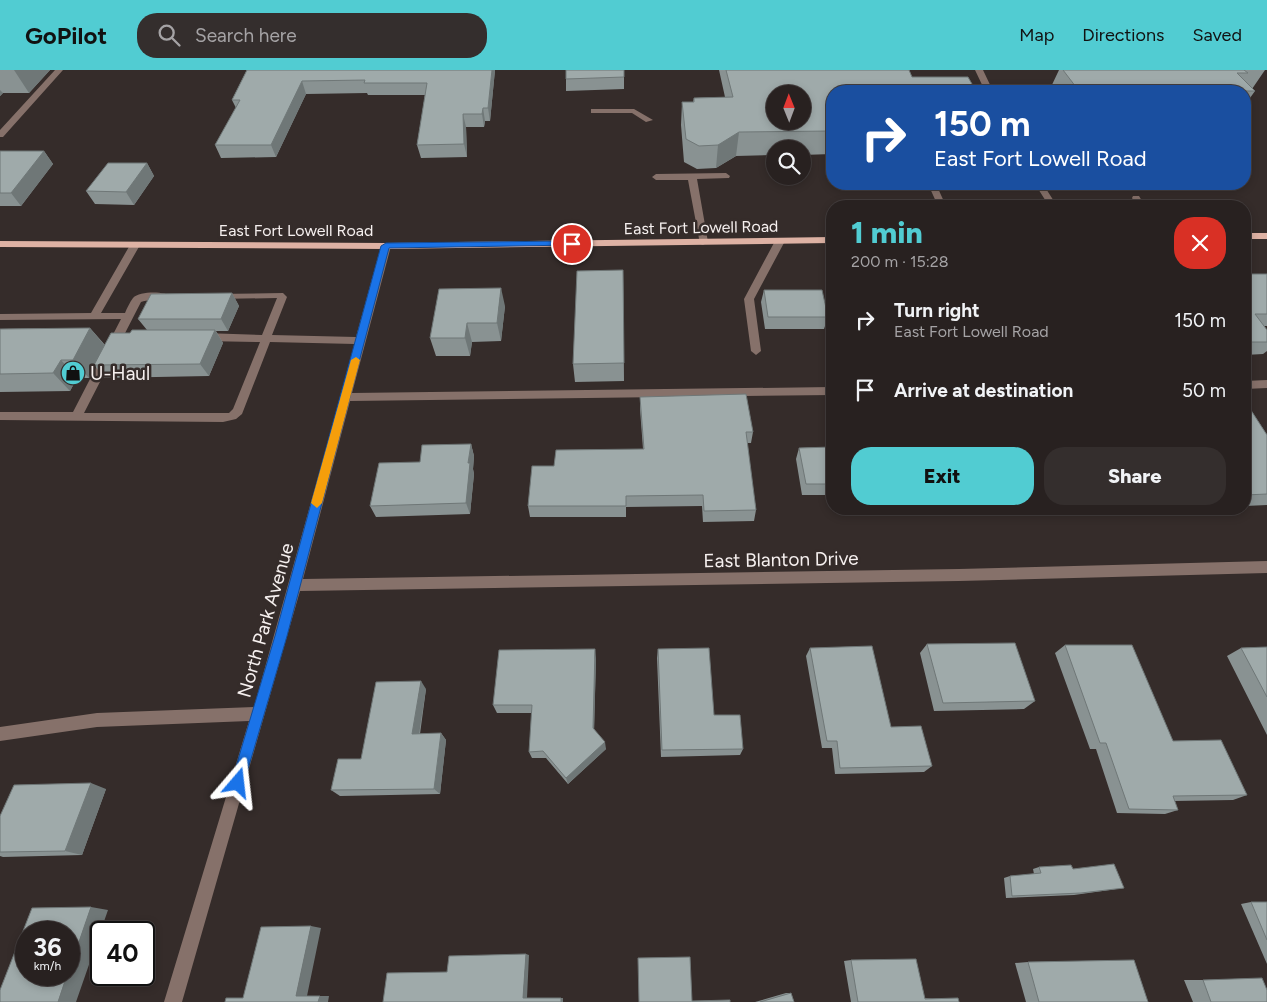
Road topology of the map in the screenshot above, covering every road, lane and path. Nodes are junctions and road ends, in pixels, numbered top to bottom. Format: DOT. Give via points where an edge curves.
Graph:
graph roads {
  1 [pos="59,70"];
  2 [pos="979,70"];
  3 [pos="986,85"];
  4 [pos="594,111"];
  5 [pos="649,120"];
  6 [pos="0,135"];
  7 [pos="726,176"];
  8 [pos="656,177"];
  9 [pos="692,177"];
  10 [pos="1251,236"];
  11 [pos="1267,236"];
  12 [pos="826,240"];
  13 [pos="780,241"];
  14 [pos="703,242"];
  15 [pos="0,244"];
  16 [pos="135,245"];
  17 [pos="386,246"];
  18 [pos="202,296"];
  19 [pos="182,297"];
  20 [pos="128,316"];
  21 [pos="0,317"];
  22 [pos="94,317"];
  23 [pos="188,337"];
  24 [pos="268,337"];
  25 [pos="361,340"];
  26 [pos="756,351"];
  27 [pos="1267,384"];
  28 [pos="1251,385"];
  29 [pos="826,391"];
  30 [pos="345,398"];
  31 [pos="77,415"];
  32 [pos="0,416"];
  33 [pos="1267,567"];
  34 [pos="295,585"];
  35 [pos="258,714"];
  36 [pos="0,734"];
  37 [pos="173,1002"];
  1 -- 6 [label="street"];
  2 -- 3 [label="street"];
  4 -- 5 [label="street" via="634,111"];
  7 -- 9 [label="street"];
  8 -- 9 [label="street"];
  9 -- 14 [label="street"];
  10 -- 11 [label="main road"];
  12 -- 13 [label="main road, East Fort Lowell Road"];
  13 -- 14 [label="main road, East Fort Lowell Road"];
  13 -- 26 [label="street" via="749,299"];
  14 -- 17 [label="main road, East Fort Lowell Road"];
  15 -- 16 [label="main road, East Fort Lowell Road"];
  16 -- 17 [label="main road, East Fort Lowell Road"];
  16 -- 22 [label="street"];
  17 -- 25 [label="street, North Park Avenue"];
  18 -- 24 [label="street" via="280,295"];
  19 -- 20 [label="street" via="143,297 136,300"];
  20 -- 22 [label="street"];
  20 -- 31 [label="street" via="123,337"];
  21 -- 22 [label="street"];
  23 -- 24 [label="street"];
  24 -- 25 [label="street"];
  24 -- 31 [label="street" via="238,411 232,416"];
  25 -- 30 [label="street, North Park Avenue"];
  27 -- 28 [label="street"];
  29 -- 30 [label="street"];
  30 -- 34 [label="street, North Park Avenue"];
  31 -- 32 [label="street"];
  33 -- 34 [label="street, East Blanton Drive"];
  34 -- 35 [label="street, North Park Avenue"];
  35 -- 36 [label="street" via="97,720"];
  35 -- 37 [label="street, North Park Avenue"];
}
